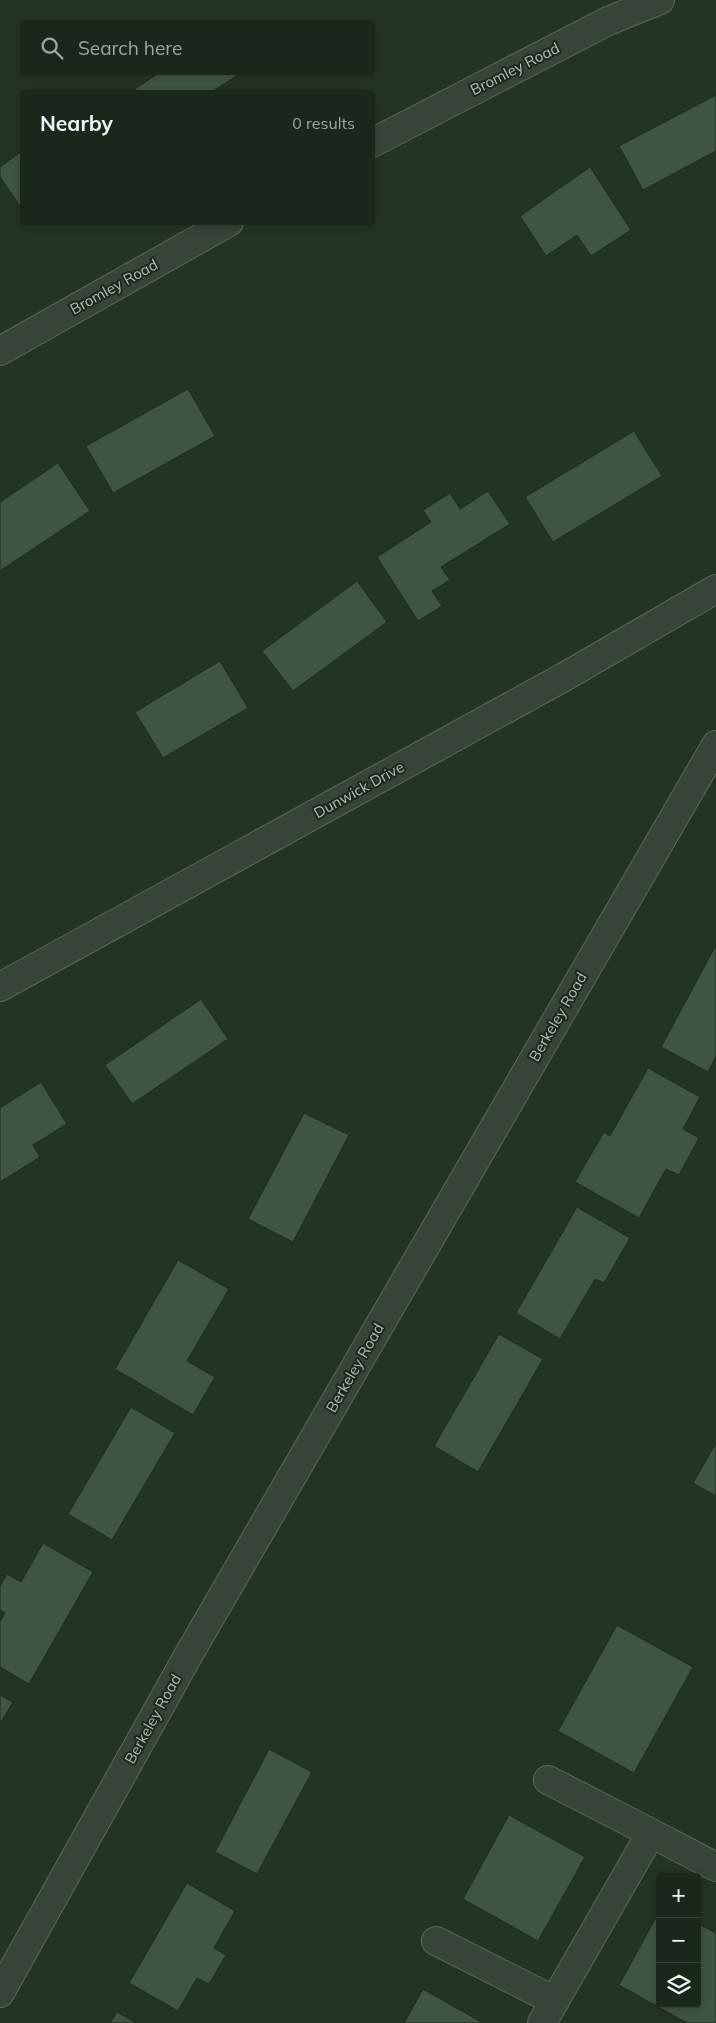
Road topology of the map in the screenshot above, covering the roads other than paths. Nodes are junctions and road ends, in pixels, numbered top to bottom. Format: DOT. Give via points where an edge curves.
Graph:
graph roads {
  1 [pos="660,0"];
  2 [pos="375,141"];
  3 [pos="224,225"];
  4 [pos="0,351"];
  5 [pos="716,588"];
  6 [pos="716,745"];
  7 [pos="0,987"];
  8 [pos="548,1780"];
  9 [pos="650,1833"];
  10 [pos="716,1867"];
  11 [pos="436,1941"];
  12 [pos="0,1993"];
  13 [pos="549,2012"];
  1 -- 2 [label="street, Bromley Road" via="608,21"];
  3 -- 4 [label="street, Bromley Road"];
  5 -- 7 [label="street, Dunwick Drive" via="556,681"];
  6 -- 12 [label="street, Berkeley Road" via="189,1654"];
  8 -- 9 [label="street"];
  9 -- 10 [label="street"];
  9 -- 13 [label="street"];
  11 -- 13 [label="street"];
}
